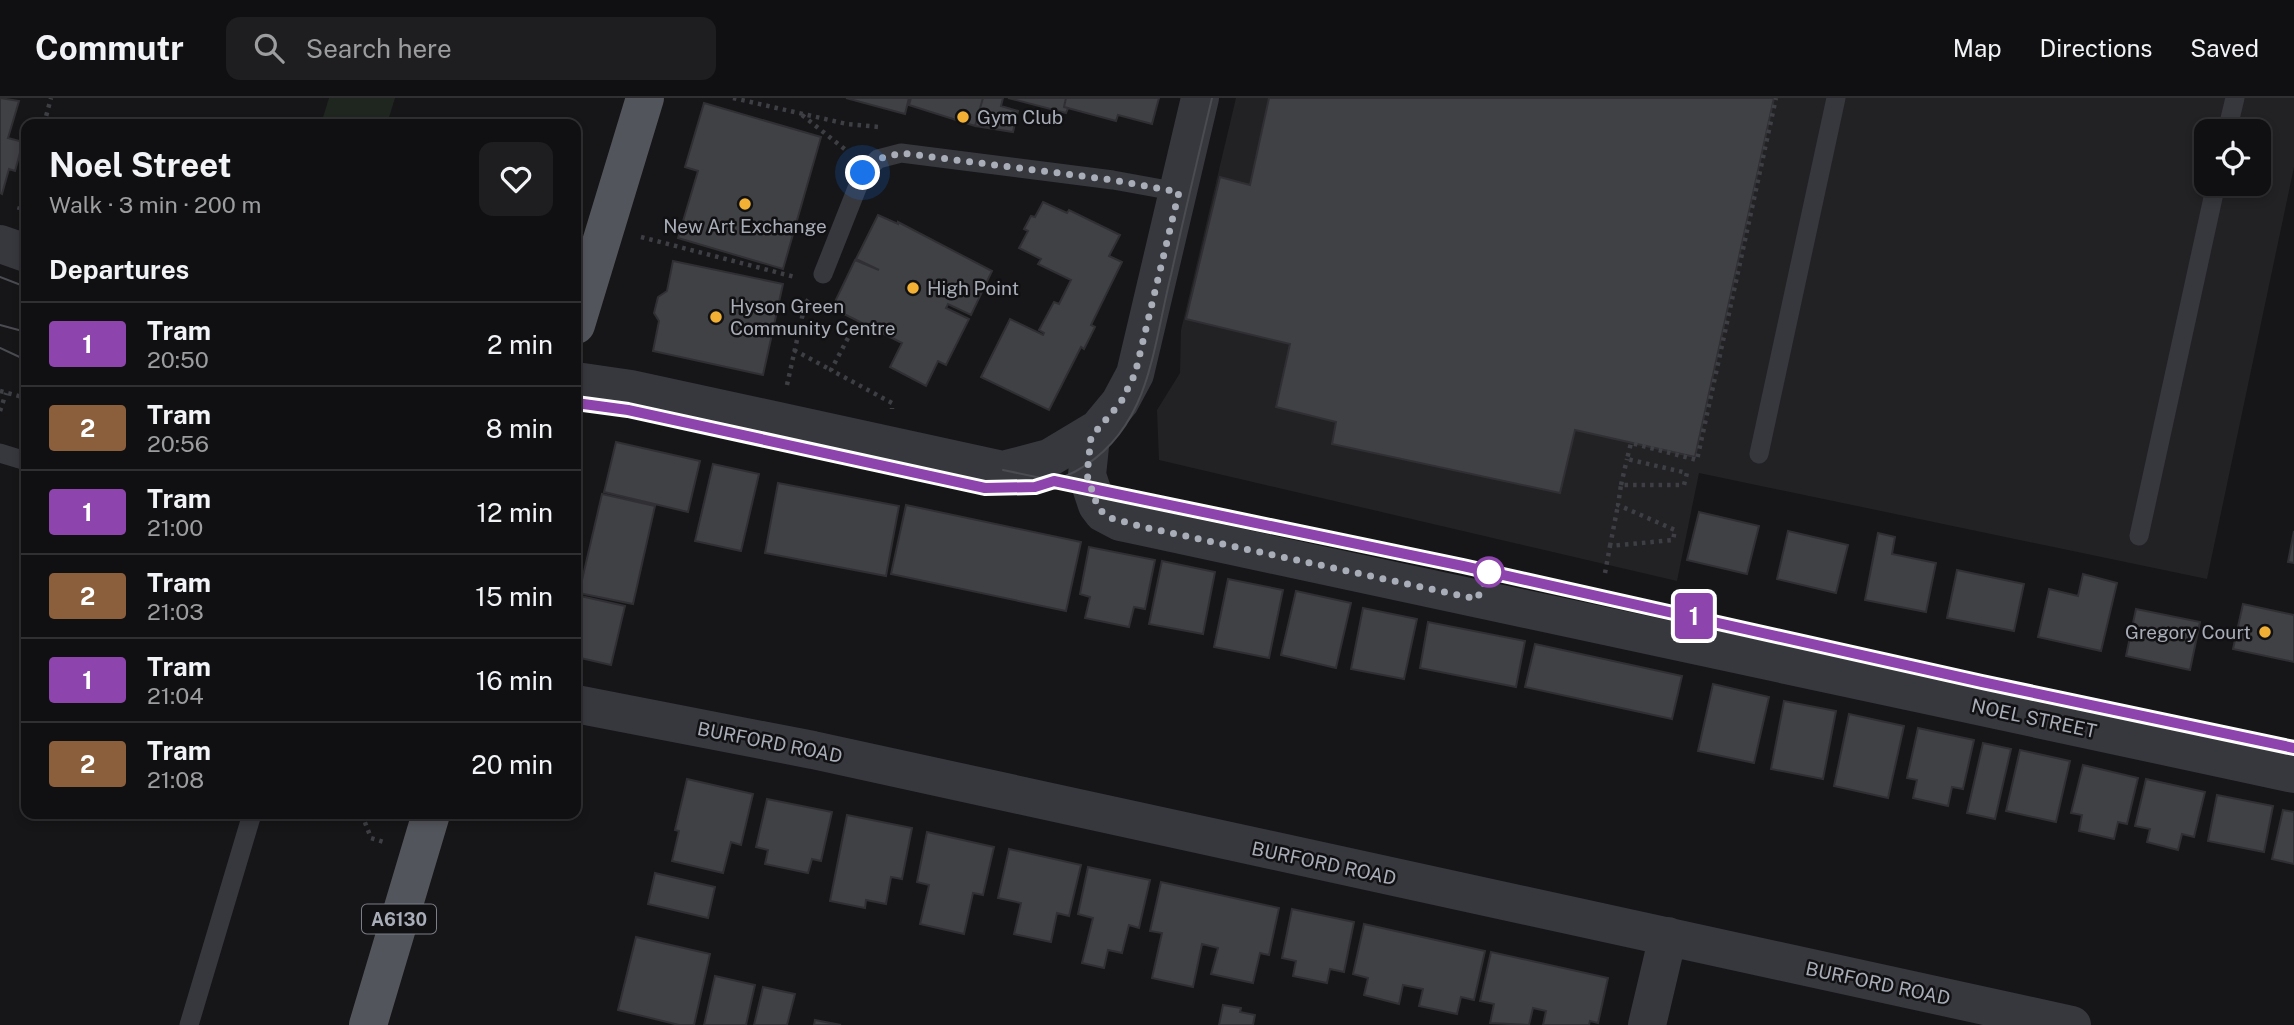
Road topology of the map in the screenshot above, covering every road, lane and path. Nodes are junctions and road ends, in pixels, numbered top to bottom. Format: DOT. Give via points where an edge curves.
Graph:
graph roads {
  1 [pos="51,98"];
  2 [pos="645,98"];
  3 [pos="1200,98"];
  4 [pos="1776,98"];
  5 [pos="1836,98"];
  6 [pos="2235,98"];
  7 [pos="802,114"];
  8 [pos="45,119"];
  9 [pos="2230,119"];
  10 [pos="869,167"];
  11 [pos="1179,192"];
  12 [pos="2213,196"];
  13 [pos="605,228"];
  14 [pos="0,244"];
  15 [pos="21,251"];
  16 [pos="815,277"];
  17 [pos="805,304"];
  18 [pos="581,308"];
  19 [pos="848,338"];
  20 [pos="794,350"];
  21 [pos="831,370"];
  22 [pos="581,382"];
  23 [pos="873,391"];
  24 [pos="3,392"];
  25 [pos="21,397"];
  26 [pos="0,411"];
  27 [pos="779,422"];
  28 [pos="1094,431"];
  29 [pos="0,453"];
  30 [pos="1759,454"];
  31 [pos="21,459"];
  32 [pos="1627,459"];
  33 [pos="1621,485"];
  34 [pos="1618,505"];
  35 [pos="2139,536"];
  36 [pos="1610,546"];
  37 [pos="1605,573"];
  38 [pos="581,705"];
  39 [pos="2294,774"];
  40 [pos="251,819"];
  41 [pos="430,819"];
  42 [pos="1668,936"];
  43 [pos="377,1022"];
  44 [pos="189,1025"];
  45 [pos="1647,1025"];
  46 [pos="2071,1025"];
  1 -- 8 [label="path"];
  2 -- 13 [label="main road"];
  3 -- 11 [label="street"];
  4 -- 32 [label="path" via="1697,460 1631,443"];
  5 -- 30 [label="lane"];
  6 -- 9 [label="lane"];
  7 -- 10 [label="path"];
  10 -- 11 [label="lane" via="878,159 901,153"];
  10 -- 16 [label="lane"];
  11 -- 28 [label="street" via="1135,374 1121,402"];
  12 -- 35 [label="lane"];
  13 -- 16 [label="path"];
  13 -- 18 [label="main road"];
  14 -- 15 [label="street"];
  17 -- 20 [label="path"];
  19 -- 21 [label="path"];
  20 -- 21 [label="path"];
  20 -- 27 [label="path"];
  21 -- 23 [label="path"];
  22 -- 27 [label="street"];
  24 -- 25 [label="path"];
  24 -- 26 [label="path"];
  27 -- 28 [label="street" via="1003,470 1049,458"];
  28 -- 39 [label="street, NOEL STREET" via="1087,475 1103,513 1120,522"];
  29 -- 31 [label="lane"];
  32 -- 33 [label="path"];
  32 -- 33 [label="path" via="1687,473 1684,485"];
  33 -- 34 [label="path"];
  34 -- 36 [label="path"];
  34 -- 36 [label="path" via="1675,530 1673,540"];
  36 -- 37 [label="path"];
  38 -- 42 [label="street, BURFORD ROAD" via="813,750"];
  40 -- 44 [label="lane"];
  41 -- 43 [label="main road, A6130"];
  42 -- 45 [label="street"];
  42 -- 46 [label="street, BURFORD ROAD"];
}
